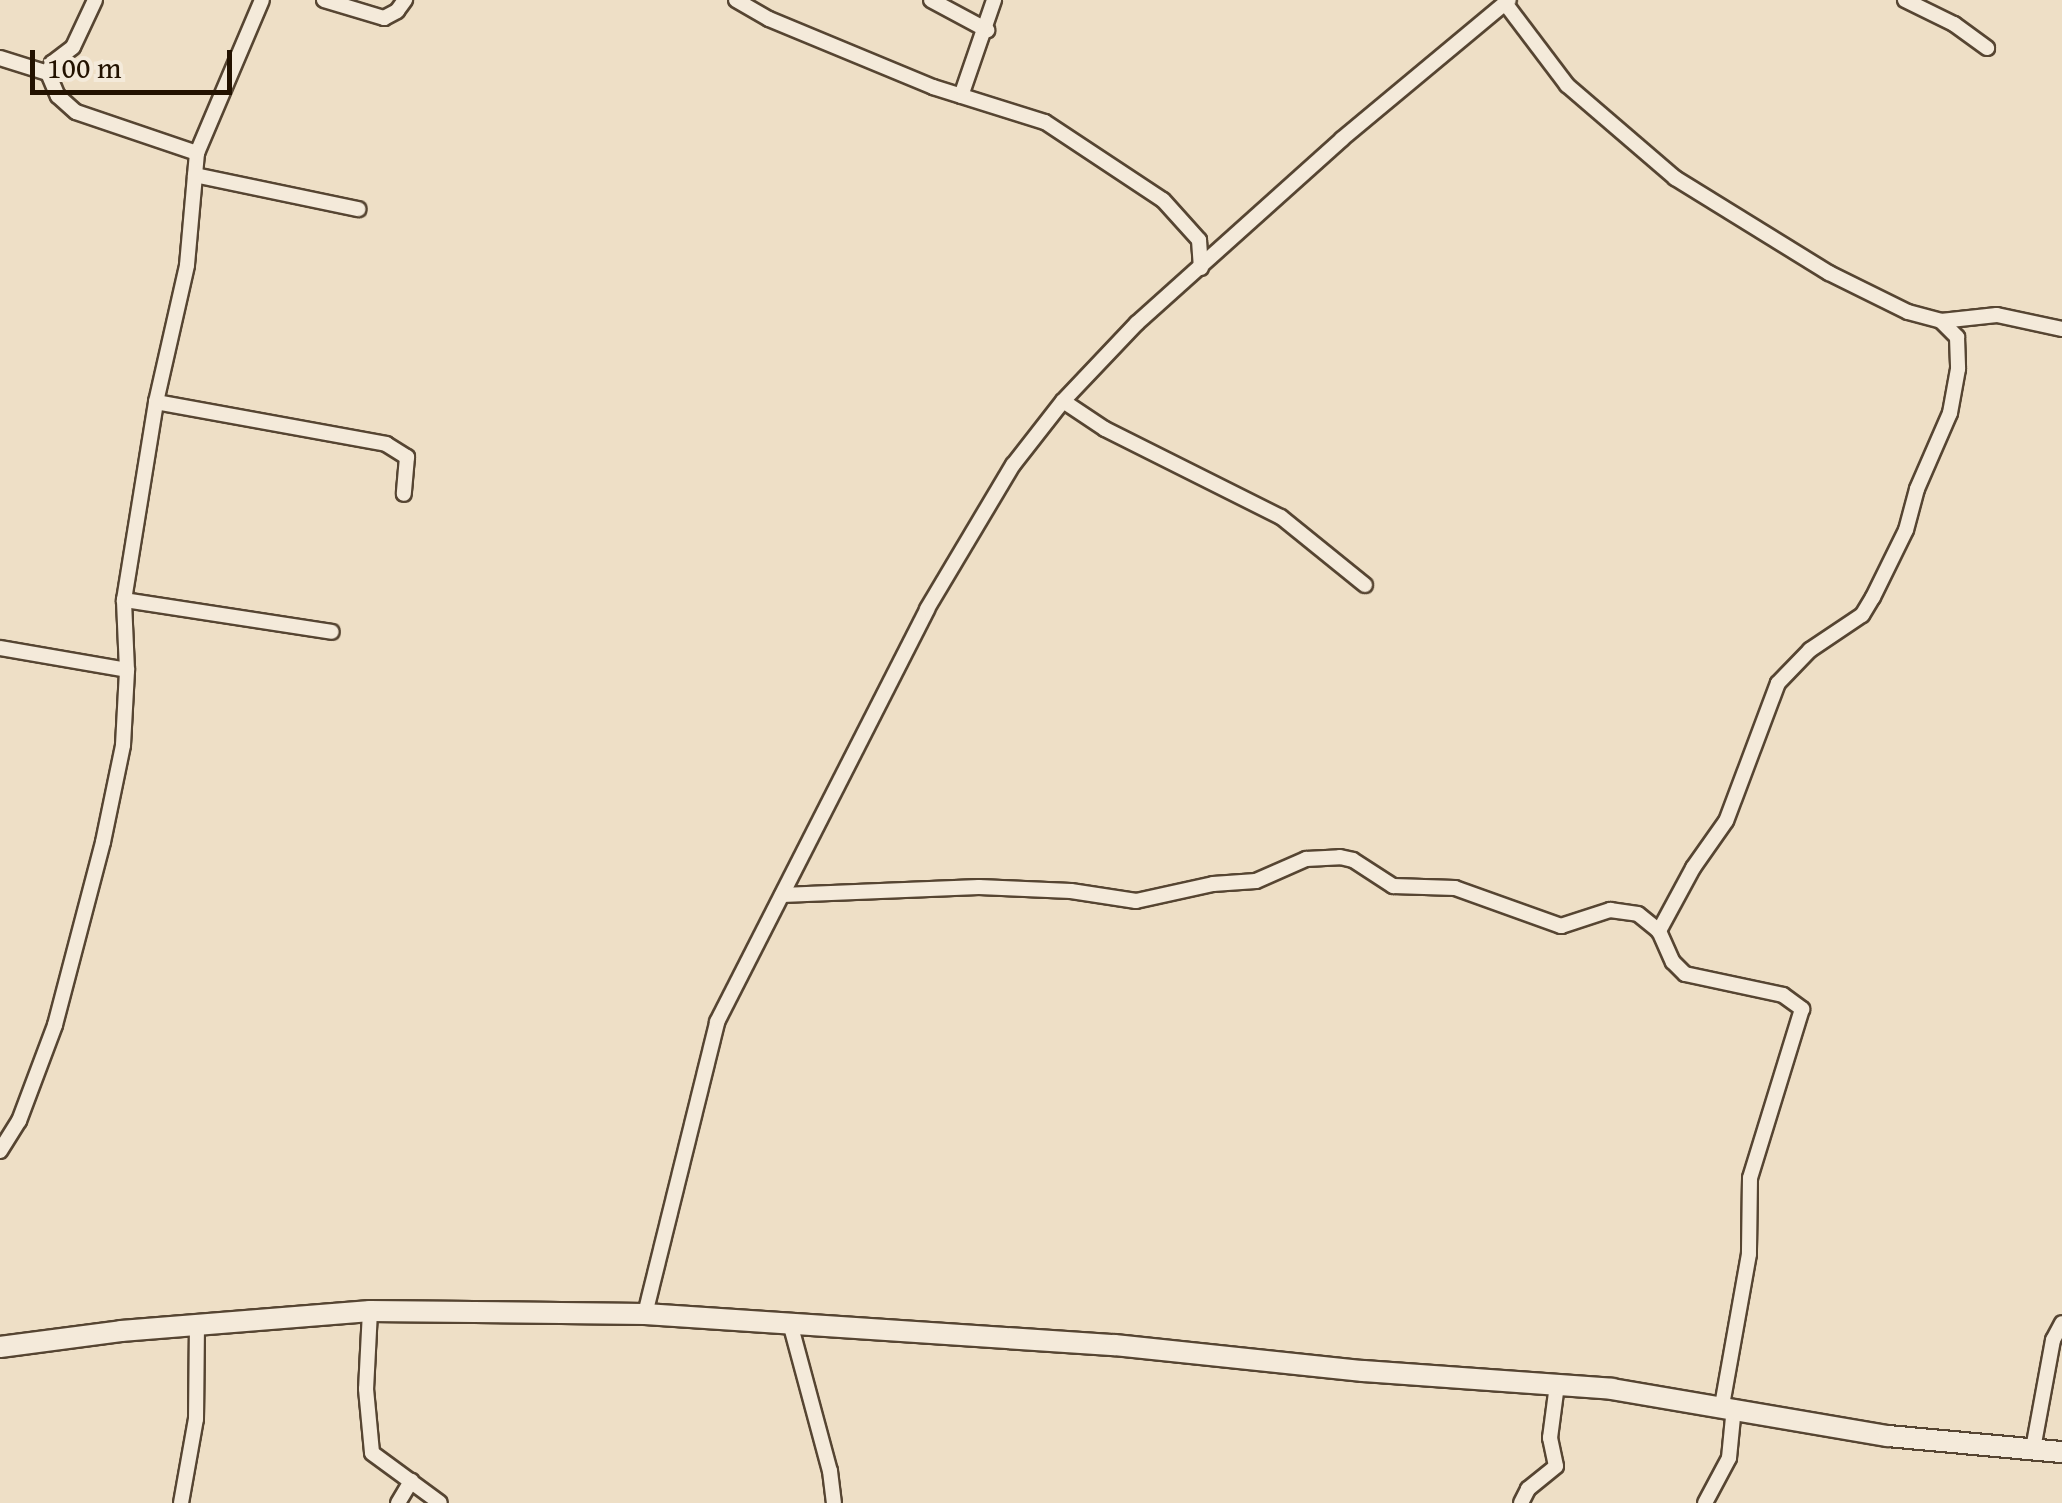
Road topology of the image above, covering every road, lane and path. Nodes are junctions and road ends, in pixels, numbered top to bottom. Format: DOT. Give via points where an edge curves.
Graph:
graph roads {
  1 [pos="95,0"];
  2 [pos="262,0"];
  3 [pos="324,0"];
  4 [pos="405,0"];
  5 [pos="736,0"];
  6 [pos="931,0"];
  7 [pos="994,0"];
  8 [pos="1905,0"];
  9 [pos="1506,2"];
  10 [pos="987,30"];
  11 [pos="1987,48"];
  12 [pos="0,58"];
  13 [pos="48,73"];
  14 [pos="961,96"];
  15 [pos="198,153"];
  16 [pos="195,175"];
  17 [pos="358,209"];
  18 [pos="1199,240"];
  19 [pos="1224,247"];
  20 [pos="1201,268"];
  21 [pos="1941,321"];
  22 [pos="2060,327"];
  23 [pos="1063,401"];
  24 [pos="156,402"];
  25 [pos="404,494"];
  26 [pos="1366,585"];
  27 [pos="124,600"];
  28 [pos="332,632"];
  29 [pos="0,648"];
  30 [pos="128,670"];
  31 [pos="782,895"];
  32 [pos="1659,931"];
  33 [pos="0,1151"];
  34 [pos="370,1311"];
  35 [pos="645,1314"];
  36 [pos="790,1323"];
  37 [pos="2062,1323"];
  38 [pos="197,1325"];
  39 [pos="0,1347"];
  40 [pos="1557,1385"];
  41 [pos="1728,1406"];
  42 [pos="2033,1449"];
  43 [pos="2062,1452"];
  44 [pos="410,1481"];
  45 [pos="181,1503"];
  46 [pos="398,1503"];
  47 [pos="440,1503"];
  48 [pos="834,1503"];
  49 [pos="1521,1503"];
  50 [pos="1705,1503"];
  1 -- 13 [label="street" via="73,46"];
  2 -- 15 [label="street"];
  3 -- 4 [label="street" via="384,18"];
  5 -- 14 [label="street"];
  6 -- 10 [label="street"];
  7 -- 10 [label="street"];
  8 -- 11 [label="street"];
  9 -- 19 [label="street"];
  9 -- 21 [label="street" via="1567,86 1675,178 1829,273"];
  10 -- 14 [label="street"];
  12 -- 13 [label="street"];
  13 -- 15 [label="street" via="58,96 76,112"];
  14 -- 18 [label="street" via="1046,122 1145,185"];
  15 -- 16 [label="street"];
  16 -- 17 [label="street"];
  16 -- 24 [label="street" via="187,265"];
  18 -- 19 [label="street"];
  18 -- 20 [label="street"];
  19 -- 20 [label="street"];
  20 -- 23 [label="street"];
  21 -- 22 [label="street" via="1997,315"];
  21 -- 32 [label="street" via="1957,337 1958,369 1950,413 1906,530 1868,607 1778,682 1726,820"];
  23 -- 26 [label="street" via="1281,518"];
  23 -- 31 [label="street" via="1012,464 927,609"];
  24 -- 25 [label="street" via="386,444 407,457"];
  24 -- 27 [label="street"];
  27 -- 28 [label="street"];
  27 -- 30 [label="street"];
  29 -- 30 [label="street"];
  30 -- 33 [label="street" via="103,842 54,1024 19,1121"];
  31 -- 32 [label="street" via="978,887 1136,901 1256,881 1306,859 1340,857 1393,886 1456,888 1561,926 1627,910"];
  31 -- 35 [label="street" via="717,1022"];
  32 -- 41 [label="street" via="1685,974 1784,995 1802,1009 1750,1178 1749,1254"];
  34 -- 35 [label="street"];
  34 -- 38 [label="street"];
  34 -- 44 [label="street" via="366,1389 372,1453"];
  35 -- 36 [label="street"];
  36 -- 40 [label="street"];
  36 -- 48 [label="street"];
  37 -- 42 [label="street"];
  38 -- 39 [label="street"];
  38 -- 45 [label="street" via="196,1419"];
  40 -- 41 [label="street"];
  40 -- 49 [label="street" via="1550,1438 1556,1466"];
  41 -- 42 [label="street" via="1888,1436"];
  41 -- 50 [label="street" via="1729,1458"];
  42 -- 43 [label="street"];
  44 -- 46 [label="street"];
  44 -- 47 [label="street"];
}
